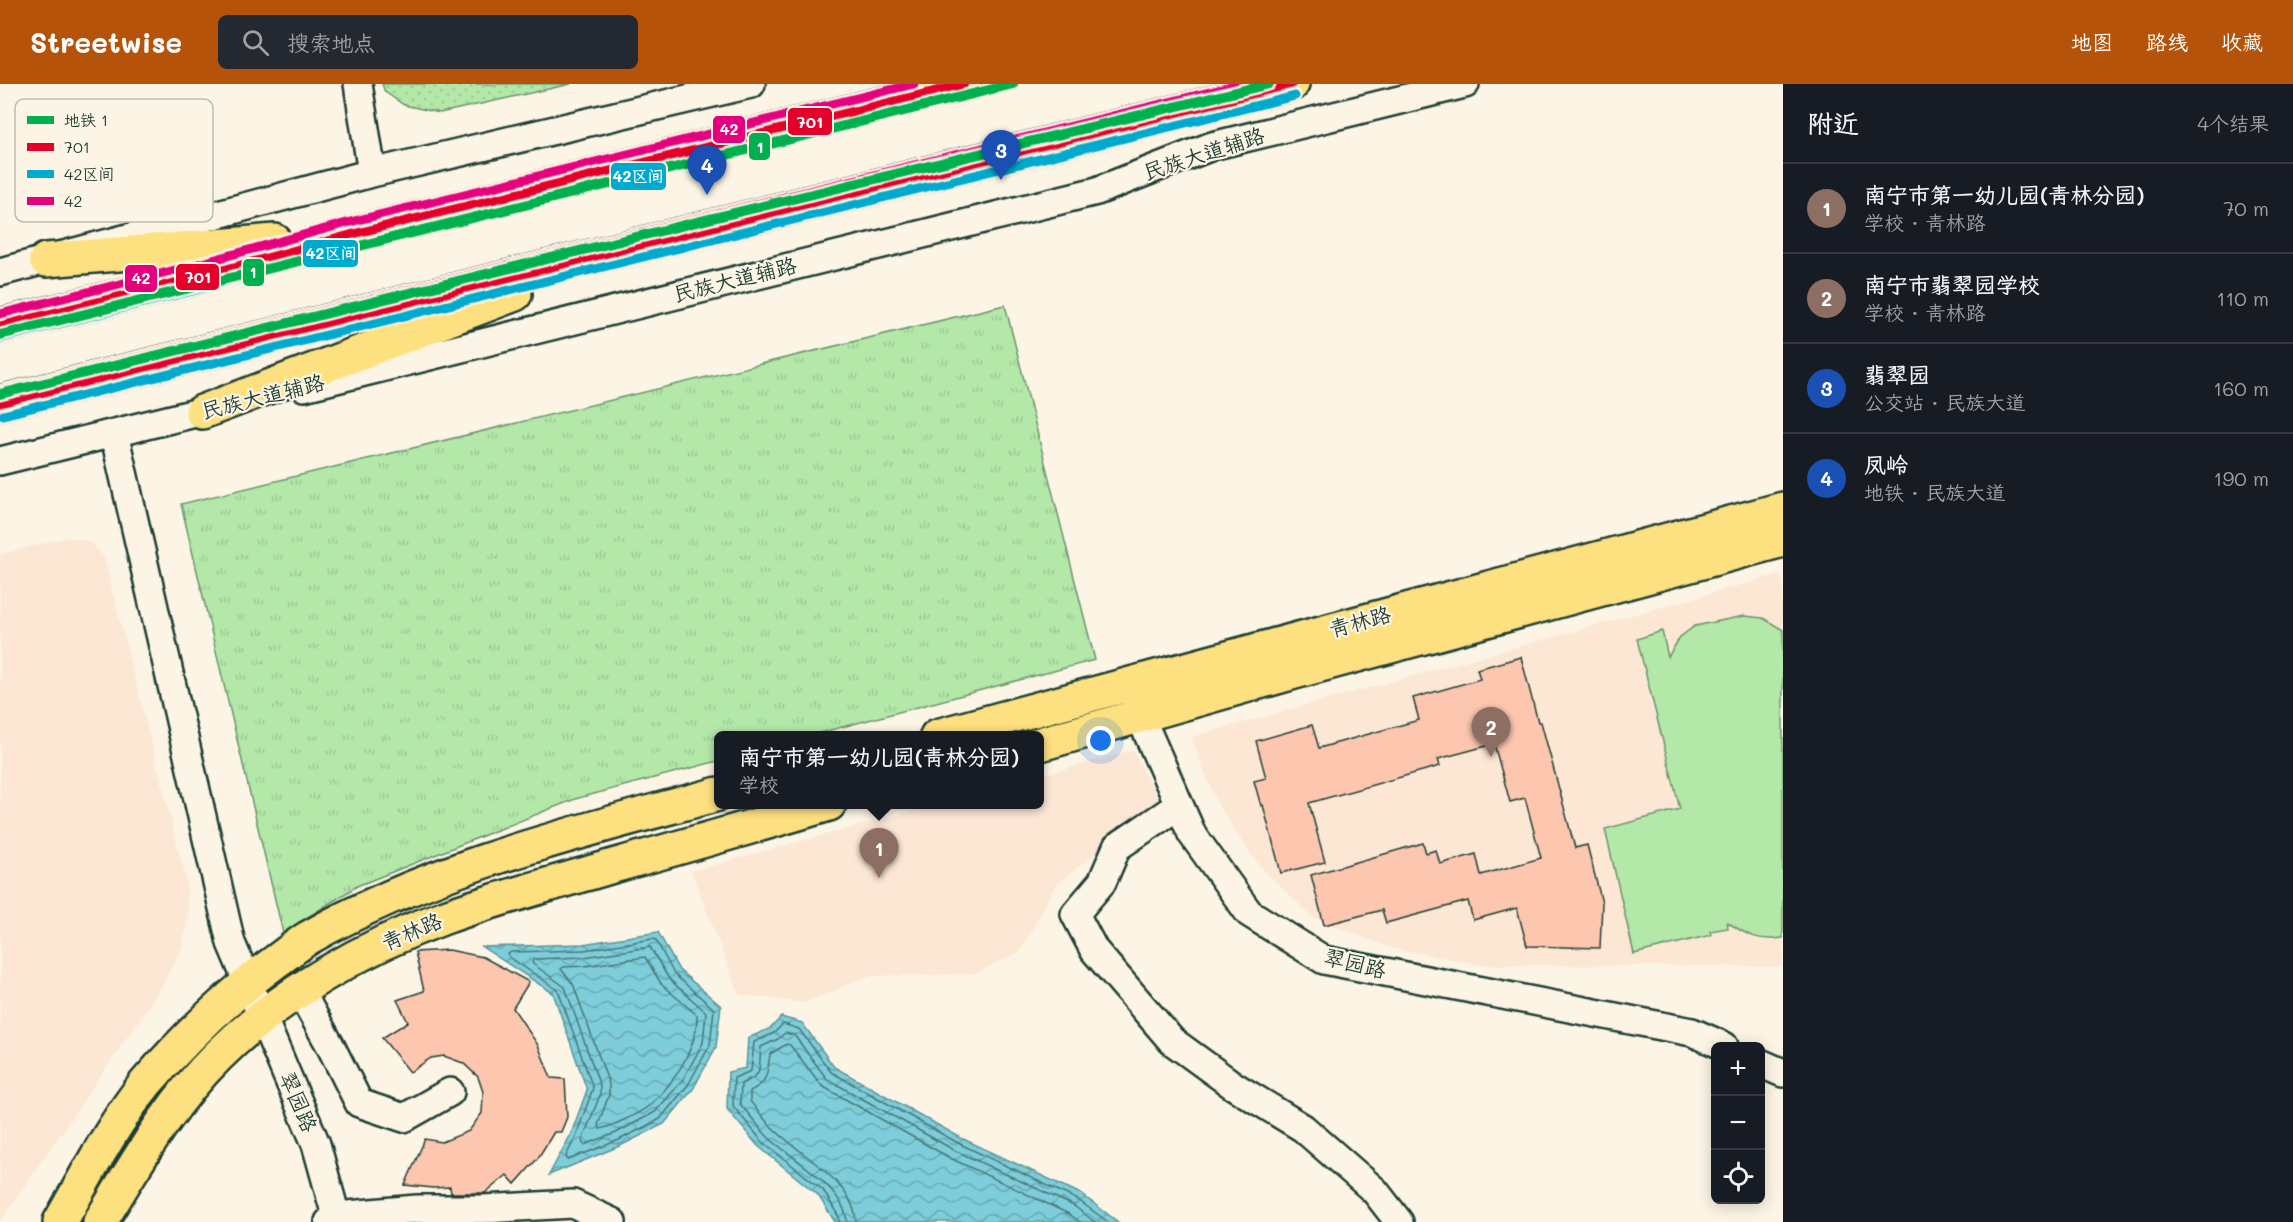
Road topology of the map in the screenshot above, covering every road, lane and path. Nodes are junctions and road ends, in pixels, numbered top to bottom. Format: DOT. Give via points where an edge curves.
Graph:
graph roads {
  1 [pos="358,84"];
  2 [pos="751,84"];
  3 [pos="964,84"];
  4 [pos="1292,84"];
  5 [pos="1465,84"];
  6 [pos="372,173"];
  7 [pos="213,215"];
  8 [pos="188,222"];
  9 [pos="357,233"];
  10 [pos="658,241"];
  11 [pos="46,260"];
  12 [pos="0,272"];
  13 [pos="0,326"];
  14 [pos="0,403"];
  15 [pos="202,412"];
  16 [pos="114,433"];
  17 [pos="0,461"];
  18 [pos="1783,509"];
  19 [pos="1783,540"];
  20 [pos="1133,683"];
  21 [pos="1140,716"];
  22 [pos="952,731"];
  23 [pos="1044,743"];
  24 [pos="714,795"];
  25 [pos="1179,804"];
  26 [pos="812,809"];
  27 [pos="249,982"];
  28 [pos="300,991"];
  29 [pos="262,1018"];
  30 [pos="1713,1042"];
  31 [pos="1765,1065"];
  32 [pos="1783,1073"];
  33 [pos="450,1092"];
  34 [pos="332,1219"];
  35 [pos="60,1222"];
  36 [pos="100,1222"];
  37 [pos="612,1222"];
  38 [pos="1399,1222"];
  1 -- 6 [label="street"];
  2 -- 6 [label="street"];
  3 -- 9 [label="main road"];
  4 -- 10 [label="main road"];
  5 -- 15 [label="street, 民族大道辅路" via="1212,146 1097,191"];
  6 -- 7 [label="street"];
  8 -- 11 [label="street"];
  9 -- 11 [label="main road"];
  9 -- 13 [label="main road"];
  10 -- 14 [label="main road"];
  10 -- 15 [label="main road"];
  11 -- 12 [label="street"];
  15 -- 16 [label="street, 民族大道辅路"];
  16 -- 17 [label="street, 民族大道辅路"];
  16 -- 27 [label="street, 翠园路" via="231,943"];
  18 -- 20 [label="main road, 青林路"];
  19 -- 21 [label="main road, 青林路"];
  20 -- 21 [label="street, 翠园路"];
  20 -- 22 [label="main road, 青林路"];
  21 -- 23 [label="main road, 青林路"];
  21 -- 25 [label="street, 翠园路"];
  24 -- 27 [label="main road, 青林路" via="451,873 307,939"];
  25 -- 30 [label="street, 翠园路" via="1192,834 1250,913 1324,960 1692,1032"];
  25 -- 38 [label="street" via="1117,847 1102,882 1075,914 1094,950 1172,1041 1234,1086 1303,1128 1375,1191"];
  26 -- 28 [label="main road, 青林路" via="507,896 444,918 384,943"];
  27 -- 29 [label="street, 翠园路"];
  27 -- 35 [label="main road, 青林路" via="201,1023 145,1084 110,1135"];
  28 -- 29 [label="main road, 青林路"];
  28 -- 33 [label="street" via="359,1103 404,1118"];
  29 -- 34 [label="street, 翠园路" via="316,1144"];
  29 -- 36 [label="main road, 青林路" via="218,1055 184,1093"];
  31 -- 32 [label="street"];
  34 -- 37 [label="street" via="417,1209 573,1204"];
}
